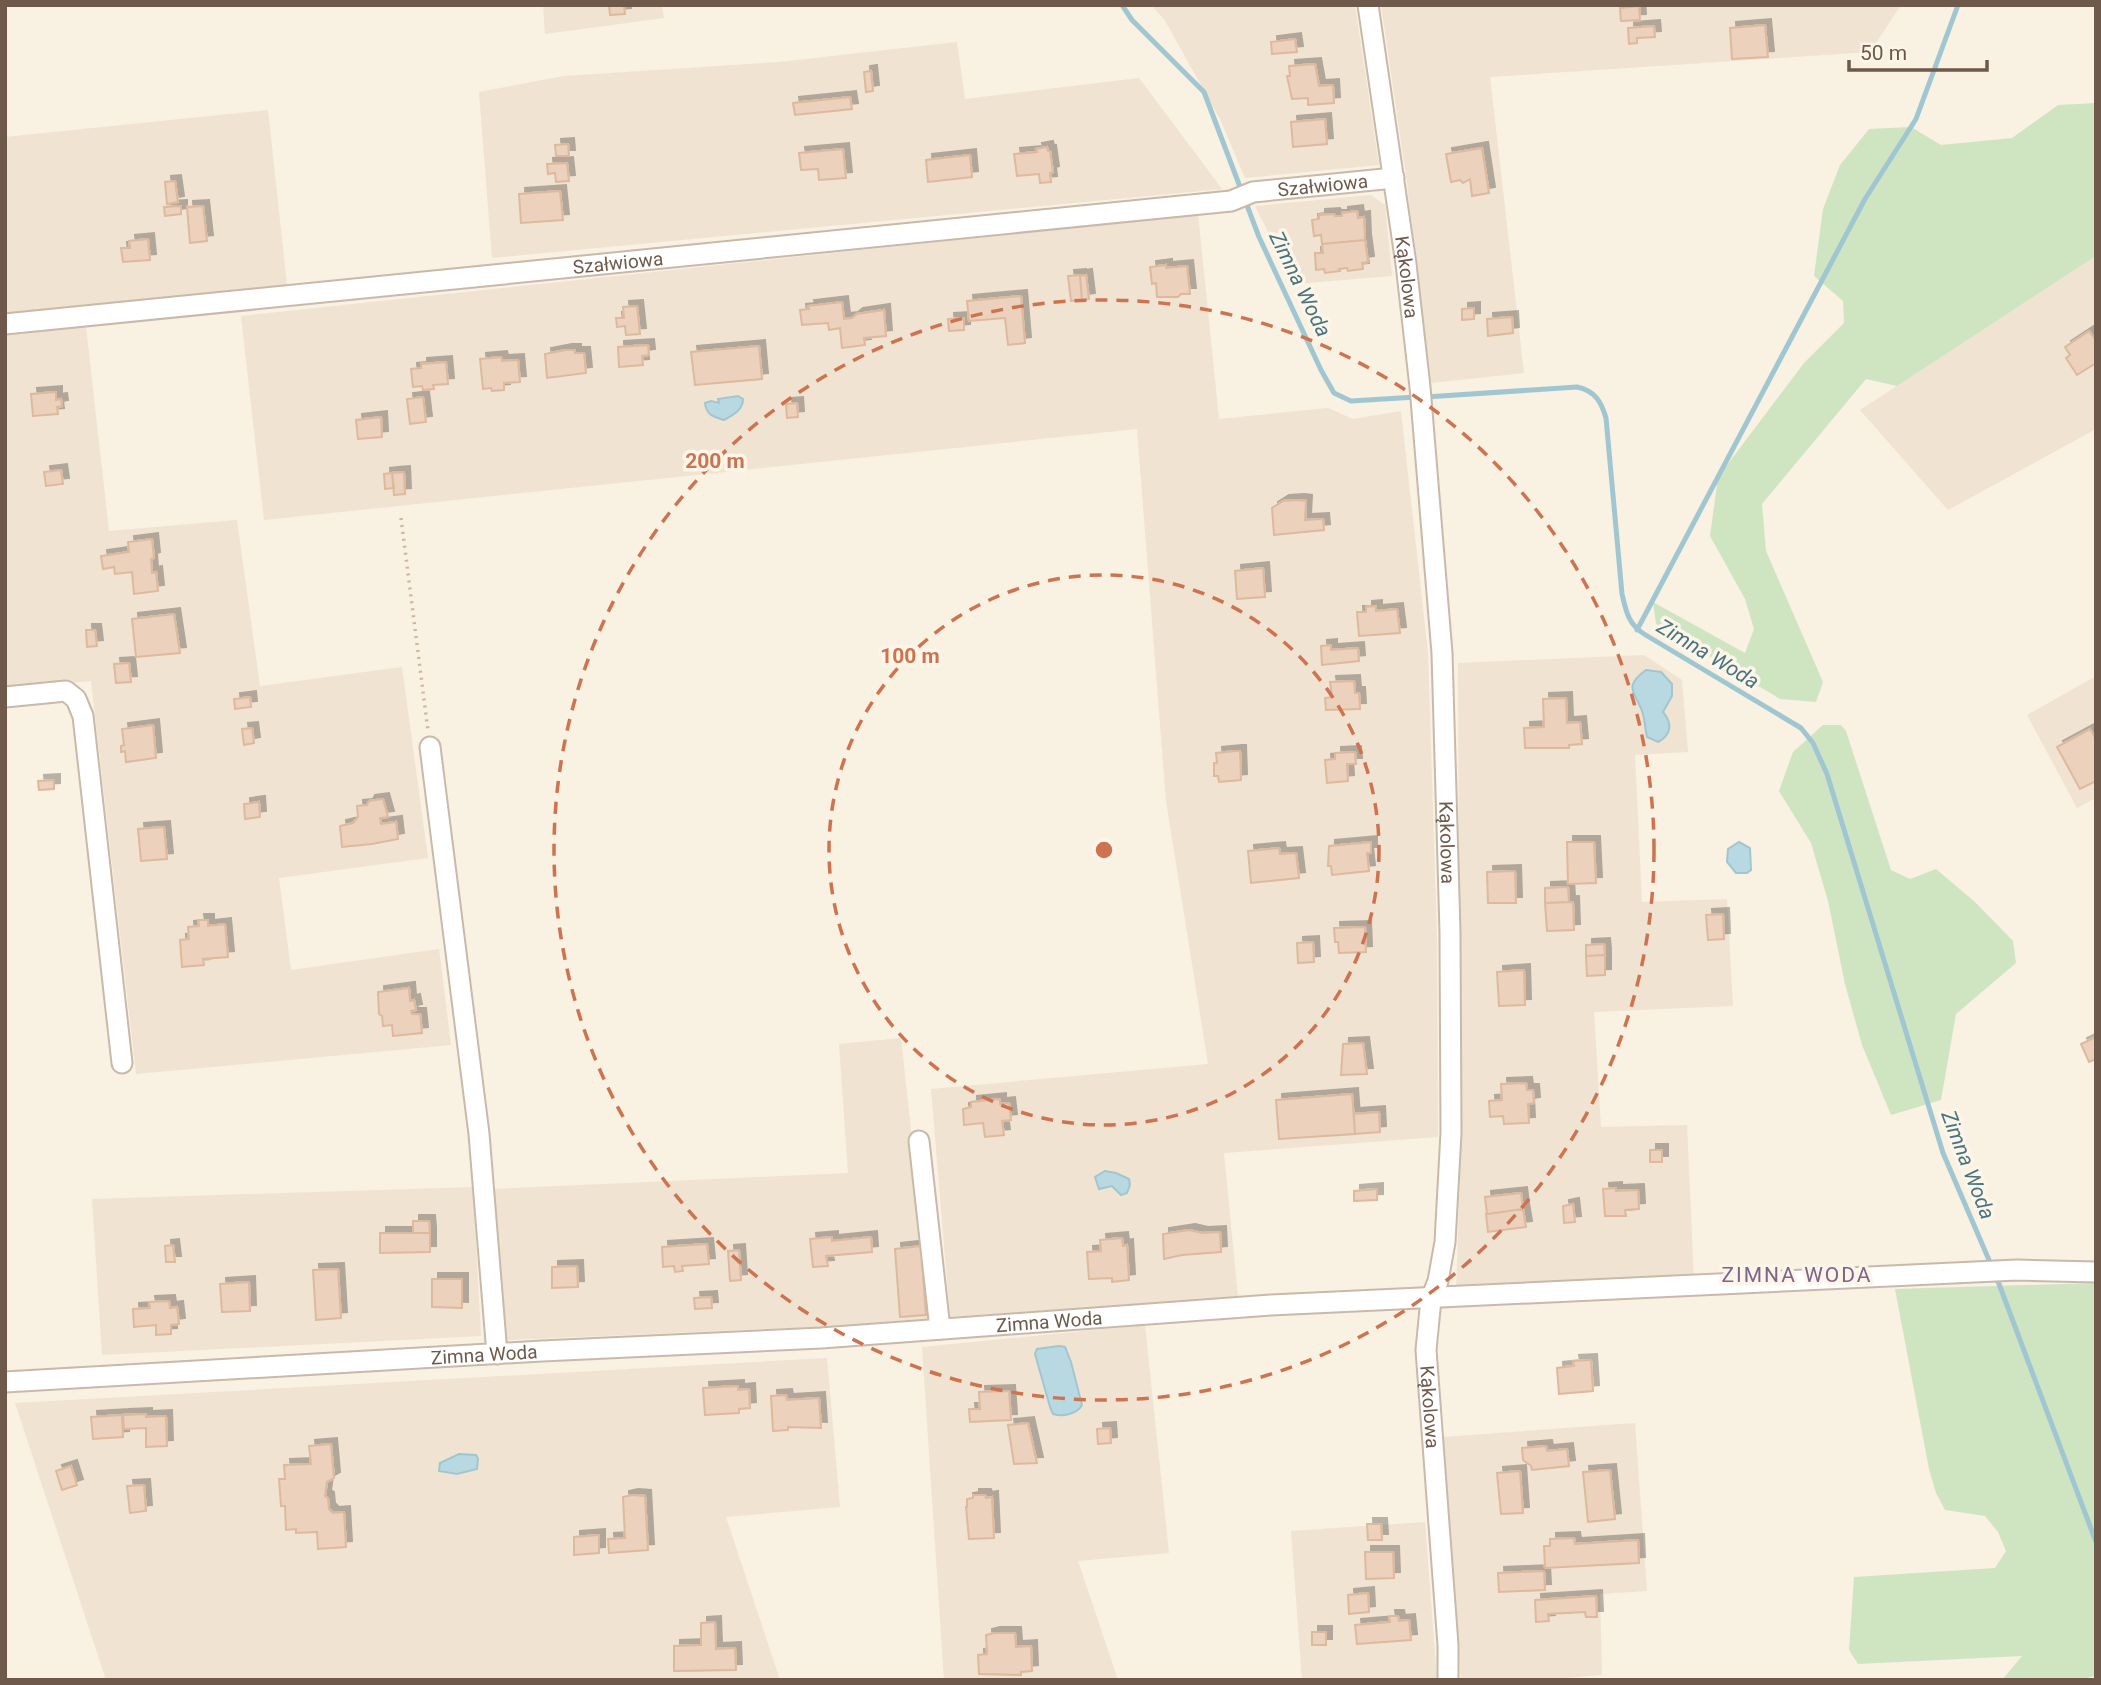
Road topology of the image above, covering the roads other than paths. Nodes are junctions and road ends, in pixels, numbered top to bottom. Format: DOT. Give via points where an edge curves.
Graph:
graph roads {
  1 [pos="1368,5"];
  2 [pos="1394,178"];
  3 [pos="5,324"];
  4 [pos="5,697"];
  5 [pos="430,747"];
  6 [pos="122,1063"];
  7 [pos="919,1141"];
  8 [pos="2096,1272"];
  9 [pos="1432,1299"];
  10 [pos="940,1329"];
  11 [pos="497,1354"];
  12 [pos="5,1382"];
  13 [pos="1448,1680"];
  1 -- 2 [label="street, Kąkolowa"];
  2 -- 3 [label="street, Szałwiowa" via="1254,191 1231,201"];
  2 -- 9 [label="street, Kąkolowa" via="1420,387 1442,653 1451,1133 1448,1214"];
  4 -- 6 [label="street" via="66,691 76,699 83,716"];
  5 -- 11 [label="street" via="479,1134"];
  7 -- 10 [label="street"];
  8 -- 9 [label="street, Zimna Woda" via="2017,1270"];
  9 -- 10 [label="street, Zimna Woda" via="1259,1306"];
  9 -- 13 [label="street, Kąkolowa" via="1426,1350"];
  10 -- 11 [label="street, Zimna Woda"];
  11 -- 12 [label="street, Zimna Woda"];
}
